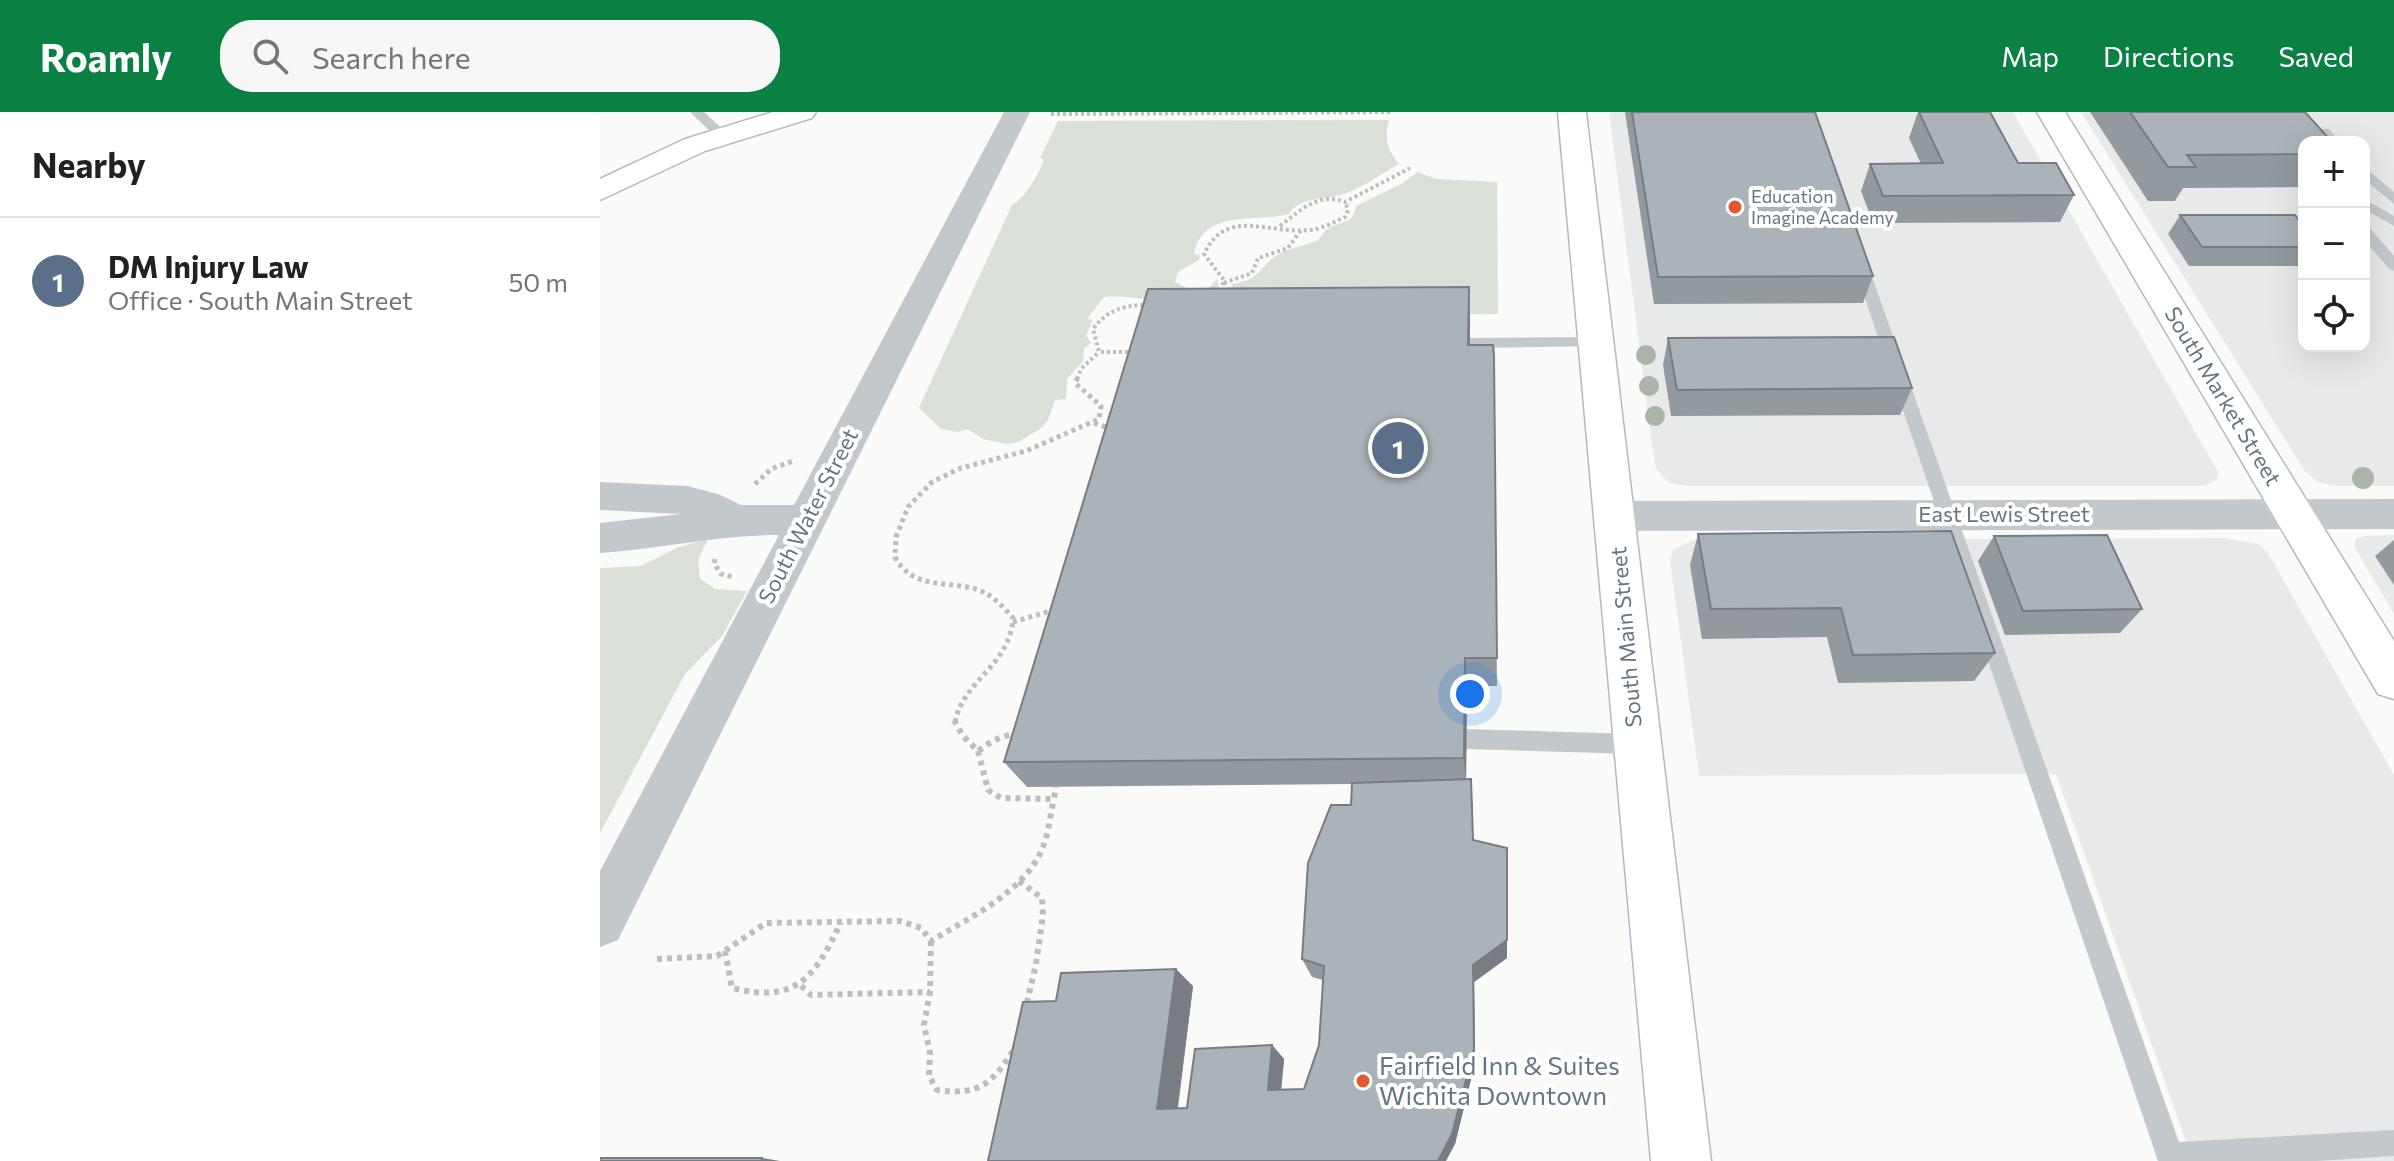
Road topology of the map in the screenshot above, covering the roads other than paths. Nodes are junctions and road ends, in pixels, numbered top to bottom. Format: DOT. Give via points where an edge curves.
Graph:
graph roads {
  1 [pos="696,112"];
  2 [pos="802,112"];
  3 [pos="1572,112"];
  4 [pos="2051,112"];
  5 [pos="1027,113"];
  6 [pos="709,141"];
  7 [pos="2370,177"];
  8 [pos="600,191"];
  9 [pos="2394,200"];
  10 [pos="2370,207"];
  11 [pos="2394,222"];
  12 [pos="2370,237"];
  13 [pos="1854,245"];
  14 [pos="2394,266"];
  15 [pos="1596,342"];
  16 [pos="1470,343"];
  17 [pos="600,496"];
  18 [pos="2293,513"];
  19 [pos="2394,514"];
  20 [pos="1946,515"];
  21 [pos="1614,516"];
  22 [pos="733,520"];
  23 [pos="806,520"];
  24 [pos="600,538"];
  25 [pos="2394,680"];
  26 [pos="1466,739"];
  27 [pos="1636,744"];
  28 [pos="600,922"];
  29 [pos="2394,1143"];
  30 [pos="2171,1158"];
  31 [pos="1681,1161"];
  1 -- 6 [label="lane"];
  2 -- 6 [label="street"];
  3 -- 15 [label="street, South Main Street"];
  4 -- 18 [label="street, South Market Street"];
  5 -- 23 [label="street, South Water Street"];
  6 -- 8 [label="street"];
  7 -- 9 [label="lane"];
  10 -- 11 [label="lane"];
  12 -- 14 [label="lane"];
  13 -- 20 [label="lane"];
  15 -- 16 [label="lane"];
  15 -- 21 [label="street, South Main Street"];
  17 -- 22 [label="street" via="690,501 723,510"];
  18 -- 19 [label="street, East Lewis Street"];
  18 -- 20 [label="street, East Lewis Street"];
  18 -- 25 [label="street, South Market Street"];
  20 -- 21 [label="street, East Lewis Street"];
  20 -- 30 [label="lane"];
  21 -- 27 [label="street, South Main Street"];
  22 -- 23 [label="street"];
  22 -- 24 [label="street"];
  23 -- 28 [label="street, South Water Street"];
  26 -- 27 [label="lane"];
  27 -- 31 [label="street, South Main Street"];
  29 -- 30 [label="lane"];
}
